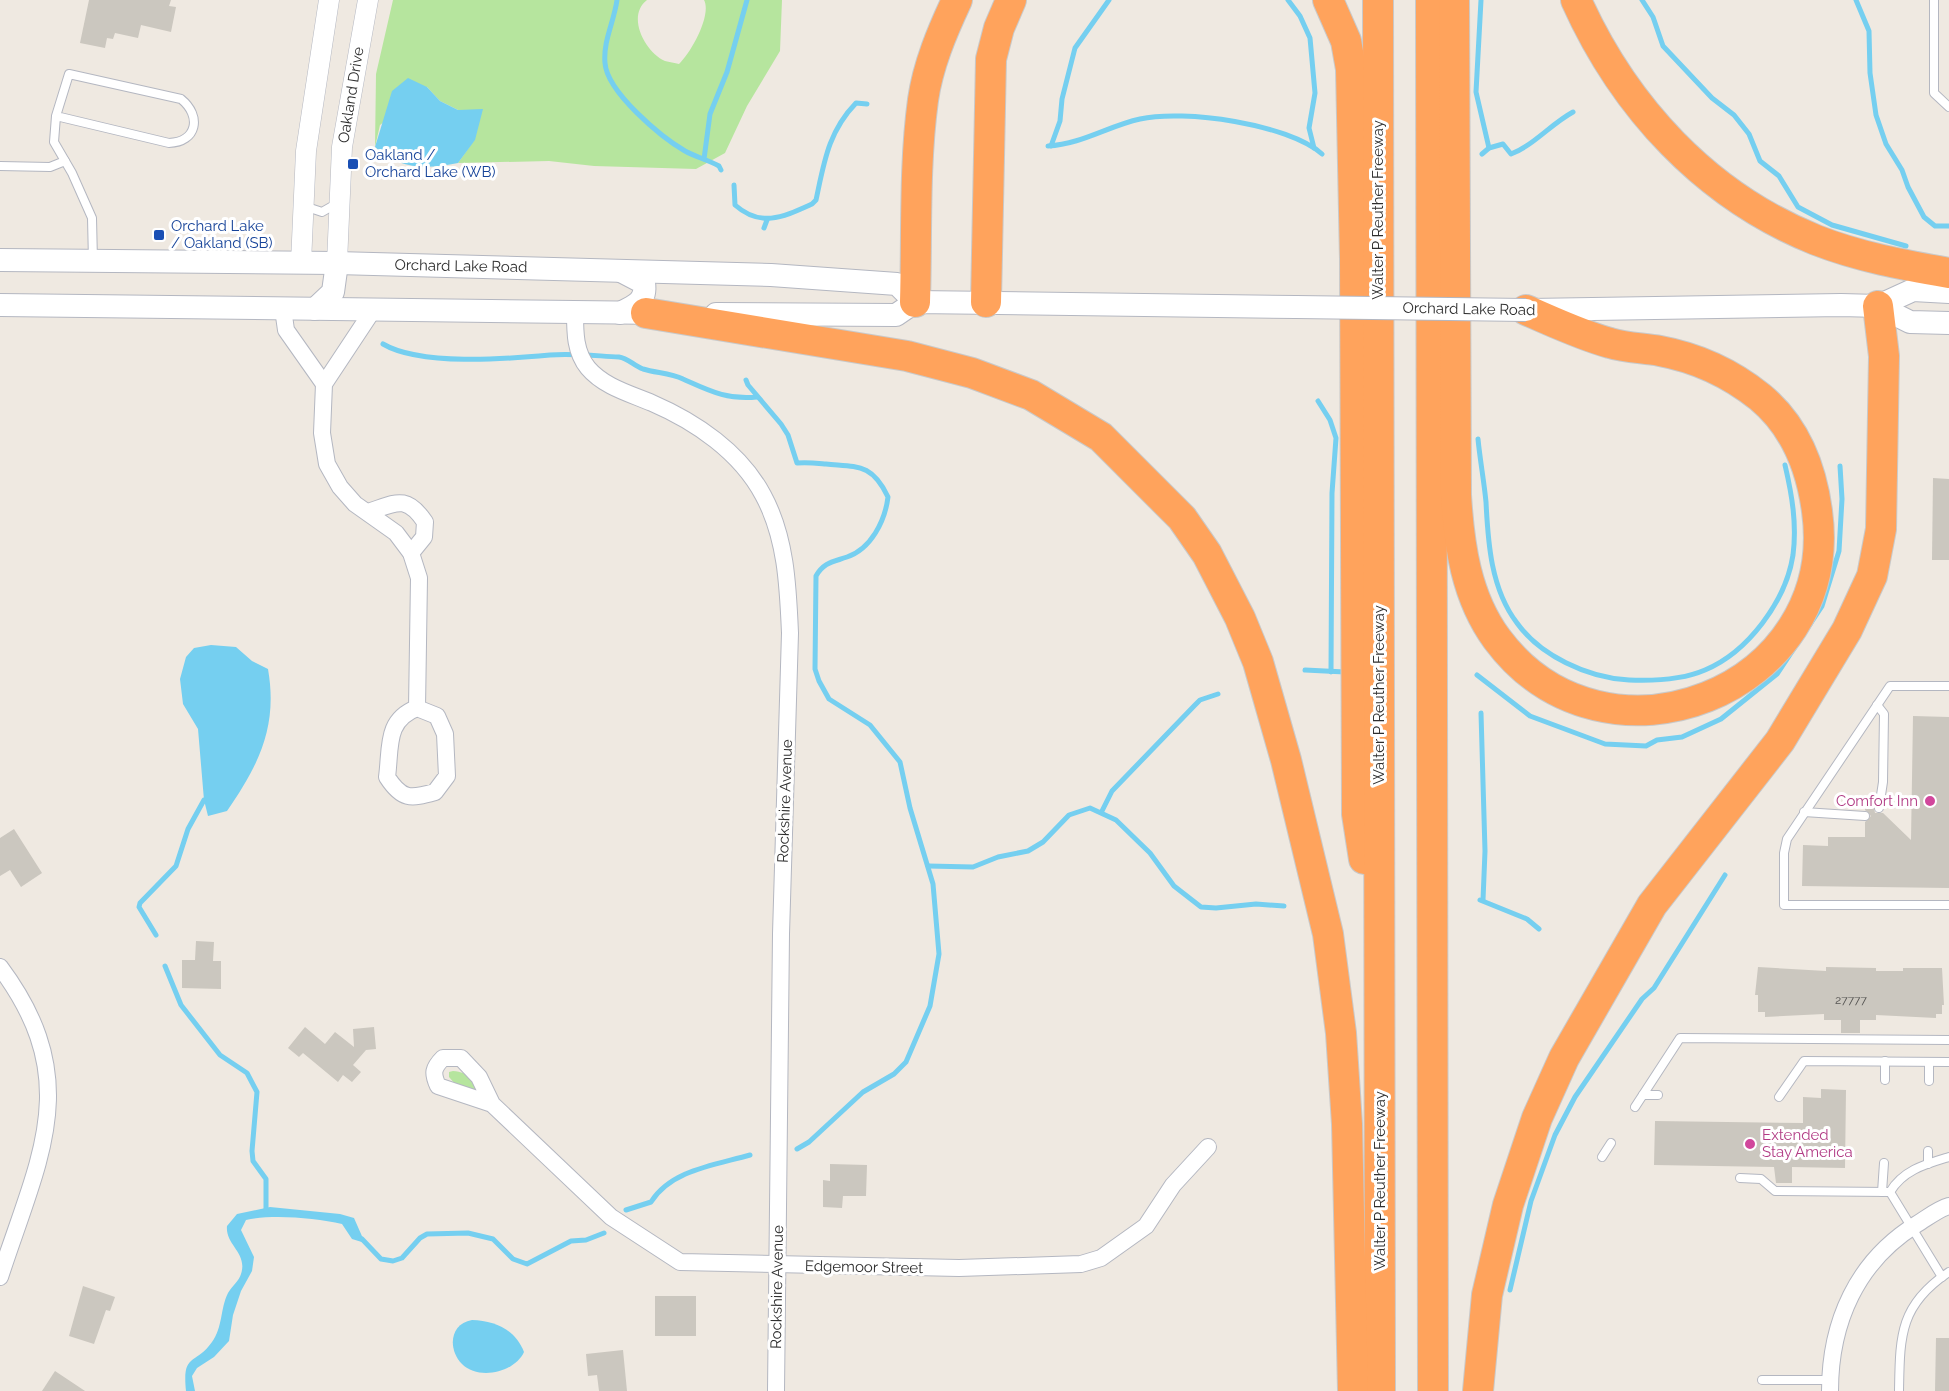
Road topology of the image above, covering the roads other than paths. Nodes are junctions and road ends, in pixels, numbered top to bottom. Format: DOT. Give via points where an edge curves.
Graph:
graph roads {
  1 [pos="329,0"];
  2 [pos="368,0"];
  3 [pos="957,0"];
  4 [pos="1011,0"];
  5 [pos="1328,0"];
  6 [pos="1378,0"];
  7 [pos="1431,0"];
  8 [pos="1454,0"];
  9 [pos="1576,0"];
  10 [pos="1934,0"];
  11 [pos="1949,107"];
  12 [pos="56,116"];
  13 [pos="65,161"];
  14 [pos="0,166"];
  15 [pos="304,197"];
  16 [pos="339,197"];
  17 [pos="0,260"];
  18 [pos="93,261"];
  19 [pos="300,263"];
  20 [pos="337,263"];
  21 [pos="621,271"];
  22 [pos="1949,273"];
  23 [pos="1949,292"];
  24 [pos="915,302"];
  25 [pos="986,302"];
  26 [pos="0,305"];
  27 [pos="1878,306"];
  28 [pos="284,309"];
  29 [pos="315,309"];
  30 [pos="373,310"];
  31 [pos="1526,310"];
  32 [pos="575,312"];
  33 [pos="633,313"];
  34 [pos="1949,323"];
  35 [pos="324,384"];
  36 [pos="368,512"];
  37 [pos="411,554"];
  38 [pos="1949,686"];
  39 [pos="1877,705"];
  40 [pos="417,708"];
  41 [pos="1879,808"];
  42 [pos="1804,813"];
  43 [pos="1865,816"];
  44 [pos="1949,905"];
  45 [pos="0,967"];
  46 [pos="1380,969"];
  47 [pos="1949,1040"];
  48 [pos="1885,1061"];
  49 [pos="1929,1062"];
  50 [pos="1949,1062"];
  51 [pos="1885,1080"];
  52 [pos="1929,1081"];
  53 [pos="1643,1095"];
  54 [pos="1658,1095"];
  55 [pos="1779,1097"];
  56 [pos="492,1104"];
  57 [pos="1635,1107"];
  58 [pos="1611,1143"];
  59 [pos="1208,1147"];
  60 [pos="1928,1151"];
  61 [pos="1602,1157"];
  62 [pos="1949,1157"];
  63 [pos="1884,1163"];
  64 [pos="1928,1164"];
  65 [pos="1740,1178"];
  66 [pos="1886,1192"];
  67 [pos="1949,1206"];
  68 [pos="1913,1226"];
  69 [pos="777,1266"];
  70 [pos="1946,1275"];
  71 [pos="0,1277"];
  72 [pos="1762,1380"];
  73 [pos="1830,1386"];
  74 [pos="776,1391"];
  75 [pos="1353,1391"];
  76 [pos="1380,1391"];
  77 [pos="1433,1391"];
  78 [pos="1478,1391"];
  79 [pos="1899,1391"];
  1 -- 15 [label="street" via="311,113"];
  2 -- 16 [label="street, Oakland Drive" via="347,113"];
  3 -- 24 [label="highway" via="938,40 923,98"];
  4 -- 25 [label="highway" via="994,43 990,79"];
  5 -- 46 [label="highway" via="1346,41 1351,69 1358,814"];
  6 -- 46 [label="highway, Walter P Reuther Freeway"];
  7 -- 77 [label="highway"];
  8 -- 31 [label="highway" via="1456,495 1461,555 1476,600 1497,639 1527,669 1552,688 1582,701 1619,709 1661,710 1698,702 1735,685 1783,643 1812,591 1821,535 1813,480 1794,434 1761,398 1727,373 1696,360 1613,344"];
  9 -- 22 [label="highway" via="1590,31 1628,92 1653,124 1701,172 1754,208 1817,241 1891,263"];
  10 -- 11 [label="lane" via="1934,93"];
  12 -- 12 [label="lane" via="69,74 182,99 191,107 193,130 182,142 169,143"];
  12 -- 13 [label="lane" via="54,142"];
  13 -- 14 [label="lane" via="50,167"];
  13 -- 18 [label="lane" via="92,218"];
  15 -- 16 [label="lane" via="310,208 322,212 333,208"];
  15 -- 19 [label="street"];
  16 -- 20 [label="street, Oakland Drive"];
  17 -- 18 [label="main road, Orchard Lake Road"];
  18 -- 19 [label="main road, Orchard Lake Road"];
  19 -- 20 [label="main road, Orchard Lake Road"];
  20 -- 21 [label="main road, Orchard Lake Road"];
  20 -- 29 [label="main road" via="333,292"];
  21 -- 24 [label="main road, Orchard Lake Road" via="771,275 897,284"];
  21 -- 33 [label="main road" via="644,283 645,292"];
  23 -- 27 [label="main road, Orchard Lake Road" via="1913,290"];
  24 -- 25 [label="main road, Orchard Lake Road"];
  24 -- 33 [label="main road, Orchard Lake Road" via="896,315"];
  25 -- 31 [label="main road, Orchard Lake Road, bridge"];
  26 -- 28 [label="main road, Orchard Lake Road"];
  27 -- 31 [label="main road, Orchard Lake Road"];
  27 -- 34 [label="main road, Orchard Lake Road" via="1910,322"];
  27 -- 78 [label="highway" via="1884,356 1881,529 1872,576 1848,630 1780,741 1652,905 1564,1058 1537,1118 1508,1205 1487,1295"];
  28 -- 29 [label="main road, Orchard Lake Road"];
  28 -- 35 [label="street" via="286,330"];
  29 -- 30 [label="main road, Orchard Lake Road"];
  30 -- 32 [label="main road, Orchard Lake Road"];
  30 -- 35 [label="street"];
  32 -- 33 [label="main road, Orchard Lake Road"];
  32 -- 69 [label="street, Rockshire Avenue" via="575,339 589,370 615,388 682,418 731,453 763,494 782,548 788,584 789,642"];
  33 -- 75 [label="highway" via="907,356 972,373 1032,395 1101,437 1182,518 1207,554 1258,662 1328,934 1341,1033 1347,1124"];
  35 -- 36 [label="street" via="322,433 327,464 340,487"];
  36 -- 37 [label="street" via="396,533"];
  36 -- 37 [label="street" via="400,501 414,507 425,522 423,537"];
  37 -- 40 [label="street" via="419,578"];
  38 -- 39 [label="lane" via="1890,686"];
  39 -- 41 [label="lane" via="1884,714"];
  39 -- 42 [label="lane"];
  40 -- 40 [label="street" via="403,714 393,729 387,777 397,791 413,798 435,792 447,776 445,734 437,716"];
  42 -- 43 [label="lane"];
  42 -- 44 [label="lane" via="1787,839 1784,905"];
  45 -- 71 [label="street" via="34,1022 49,1078 44,1142"];
  46 -- 76 [label="highway, Walter P Reuther Freeway"];
  47 -- 53 [label="lane" via="1680,1038"];
  48 -- 49 [label="lane"];
  48 -- 51 [label="lane"];
  48 -- 55 [label="lane" via="1804,1061"];
  49 -- 50 [label="lane"];
  49 -- 52 [label="lane"];
  53 -- 54 [label="lane"];
  53 -- 57 [label="lane"];
  56 -- 69 [label="street, Edgemoor Street" via="611,1217 680,1262"];
  58 -- 61 [label="lane"];
  59 -- 69 [label="street, Edgemoor Street" via="1173,1185 1146,1226 1101,1258 1081,1264 959,1268"];
  60 -- 64 [label="lane"];
  62 -- 64 [label="lane"];
  63 -- 66 [label="lane"];
  64 -- 66 [label="lane" via="1897,1181"];
  65 -- 66 [label="lane" via="1761,1179 1775,1191"];
  66 -- 68 [label="lane"];
  67 -- 68 [label="street"];
  68 -- 70 [label="lane"];
  68 -- 73 [label="street" via="1875,1258 1849,1294 1835,1333"];
  69 -- 74 [label="street, Rockshire Avenue"];
  70 -- 79 [label="lane" via="1918,1300 1900,1339"];
  72 -- 73 [label="lane"];
}
